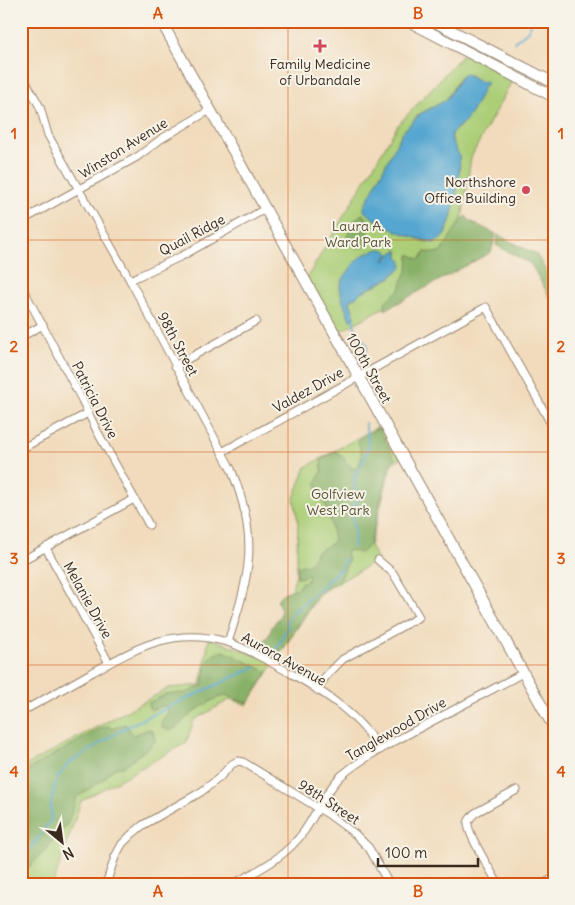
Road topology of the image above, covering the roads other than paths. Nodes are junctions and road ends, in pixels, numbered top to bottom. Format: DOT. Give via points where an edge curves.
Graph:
graph roads {
  1 [pos="161,21"];
  2 [pos="408,21"];
  3 [pos="433,21"];
  4 [pos="21,73"];
  5 [pos="554,83"];
  6 [pos="554,97"];
  7 [pos="210,110"];
  8 [pos="79,189"];
  9 [pos="266,209"];
  10 [pos="21,221"];
  11 [pos="130,280"];
  12 [pos="21,285"];
  13 [pos="256,321"];
  14 [pos="43,325"];
  15 [pos="21,337"];
  16 [pos="175,366"];
  17 [pos="358,377"];
  18 [pos="88,413"];
  19 [pos="554,429"];
  20 [pos="21,449"];
  21 [pos="222,452"];
  22 [pos="134,499"];
  23 [pos="149,525"];
  24 [pos="46,548"];
  25 [pos="378,560"];
  26 [pos="21,561"];
  27 [pos="228,642"];
  28 [pos="109,663"];
  29 [pos="523,673"];
  30 [pos="317,690"];
  31 [pos="21,712"];
  32 [pos="553,724"];
  33 [pos="380,750"];
  34 [pos="517,790"];
  35 [pos="318,808"];
  36 [pos="554,878"];
  37 [pos="106,884"];
  38 [pos="233,884"];
  39 [pos="389,884"];
  40 [pos="498,884"];
  41 [pos="543,884"];
  1 -- 7 [label="street, 100th Street"];
  2 -- 6 [label="street"];
  3 -- 5 [label="street"];
  4 -- 8 [label="street, 98th Street" via="40,106 48,135"];
  7 -- 8 [label="street, Winston Avenue" via="160,139 137,157"];
  7 -- 9 [label="street, 100th Street"];
  8 -- 10 [label="street, Winston Avenue"];
  8 -- 11 [label="street, 98th Street"];
  9 -- 11 [label="street, Quail Ridge" via="182,256"];
  9 -- 17 [label="street, 100th Street"];
  11 -- 16 [label="street, 98th Street"];
  12 -- 14 [label="street, Patricia Drive"];
  13 -- 16 [label="street"];
  14 -- 15 [label="street"];
  14 -- 18 [label="street, Patricia Drive"];
  16 -- 21 [label="street, 98th Street"];
  17 -- 19 [label="street, Valdez Drive" via="486,307"];
  17 -- 21 [label="street, Valdez Drive"];
  17 -- 29 [label="street, 100th Street"];
  18 -- 20 [label="street"];
  18 -- 22 [label="street, Patricia Drive"];
  21 -- 27 [label="street, 98th Street" via="239,488 250,551 245,587"];
  22 -- 23 [label="street, Patricia Drive"];
  22 -- 24 [label="street"];
  24 -- 26 [label="street"];
  24 -- 28 [label="street, Melanie Drive"];
  25 -- 30 [label="street" via="393,573 419,617 343,659"];
  27 -- 28 [label="street, Aurora Avenue" via="203,637 161,640 134,649"];
  27 -- 30 [label="street, Aurora Avenue"];
  28 -- 31 [label="street, Aurora Avenue"];
  29 -- 32 [label="street, 100th Street"];
  29 -- 33 [label="street, Tanglewood Drive"];
  30 -- 33 [label="street, Aurora Avenue" via="348,711"];
  33 -- 35 [label="street, Tanglewood Drive" via="340,777"];
  34 -- 40 [label="street" via="475,813 468,824"];
  35 -- 37 [label="street, 98th Street" via="243,762 237,762 201,792 132,834 115,857"];
  35 -- 38 [label="street, Tanglewood Drive" via="285,853"];
  35 -- 39 [label="street, 98th Street" via="369,848"];
  36 -- 41 [label="street"];
}
